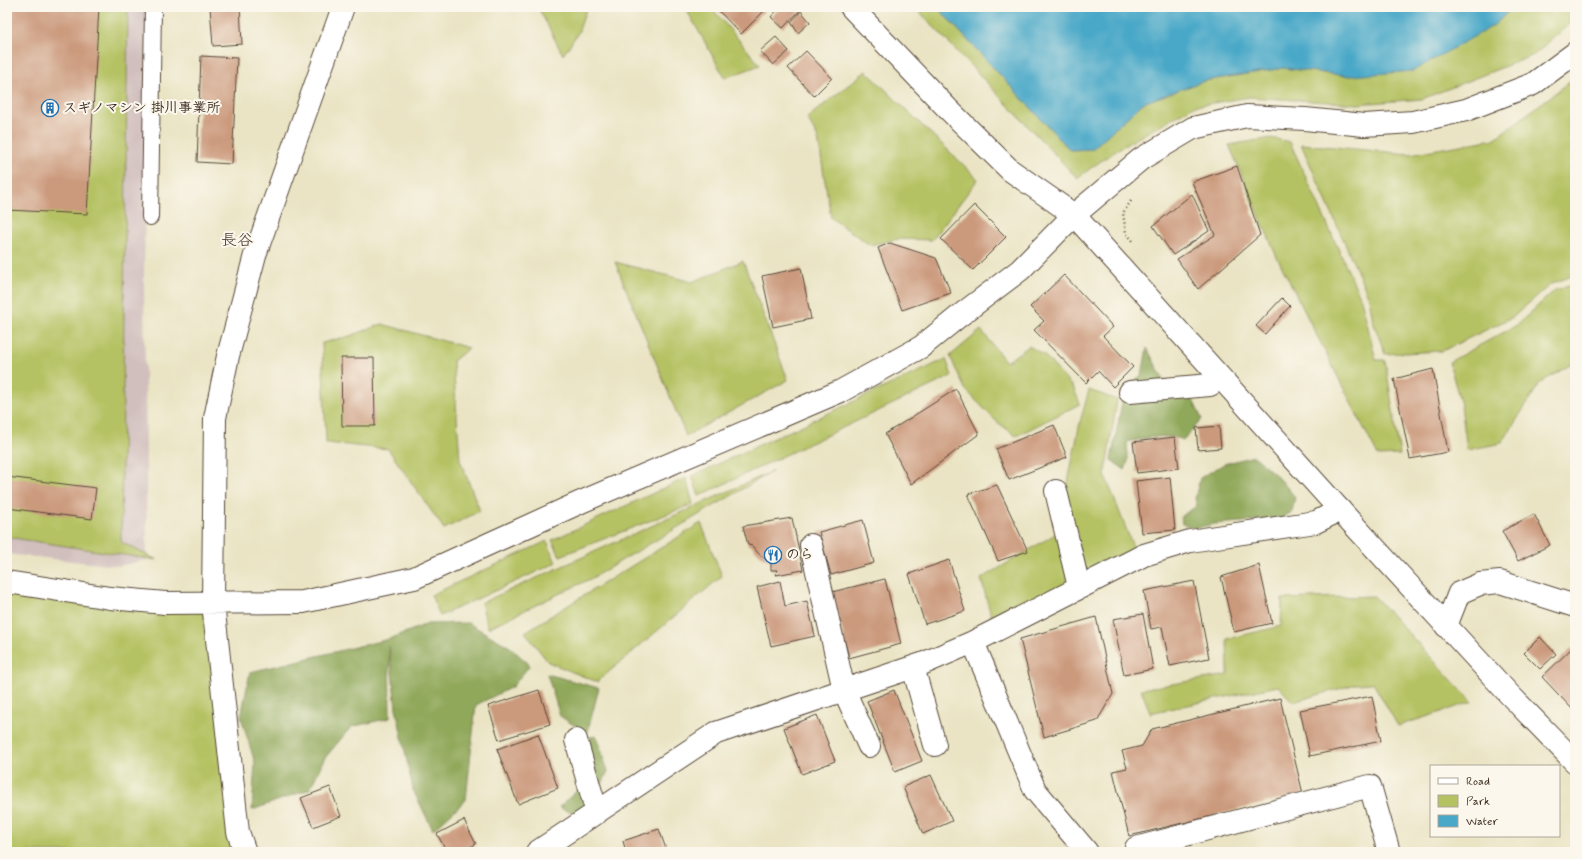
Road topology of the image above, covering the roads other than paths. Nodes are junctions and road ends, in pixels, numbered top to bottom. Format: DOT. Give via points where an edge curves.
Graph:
graph roads {
  1 [pos="153,7"];
  2 [pos="343,7"];
  3 [pos="851,7"];
  4 [pos="1575,53"];
  5 [pos="1074,215"];
  6 [pos="150,217"];
  7 [pos="1220,378"];
  8 [pos="1130,392"];
  9 [pos="1056,491"];
  10 [pos="1340,510"];
  11 [pos="811,545"];
  12 [pos="7,582"];
  13 [pos="1079,587"];
  14 [pos="213,603"];
  15 [pos="1575,606"];
  16 [pos="1446,626"];
  17 [pos="973,642"];
  18 [pos="913,667"];
  19 [pos="844,690"];
  20 [pos="576,740"];
  21 [pos="935,745"];
  22 [pos="869,746"];
  23 [pos="1575,762"];
  24 [pos="597,813"];
  25 [pos="1136,848"];
  26 [pos="245,852"];
  27 [pos="538,852"];
  28 [pos="1087,852"];
  29 [pos="1389,852"];
  1 -- 6 [label="lane"];
  2 -- 14 [label="street" via="255,255 228,356 215,418"];
  3 -- 5 [label="street" via="1010,170"];
  4 -- 5 [label="street" via="1533,84 1466,110 1413,122 1364,126 1247,116 1193,128 1141,159"];
  5 -- 7 [label="street"];
  5 -- 14 [label="street" via="1020,270 921,347 842,391 581,502 414,578 303,602"];
  7 -- 8 [label="street" via="1210,385"];
  7 -- 10 [label="street"];
  9 -- 13 [label="street"];
  10 -- 13 [label="street" via="1316,522 1190,541 1144,555"];
  10 -- 16 [label="street"];
  11 -- 19 [label="street"];
  12 -- 14 [label="street" via="110,598 165,603"];
  13 -- 17 [label="street"];
  14 -- 26 [label="street" via="238,832"];
  15 -- 16 [label="street" via="1500,582 1480,584 1459,593"];
  16 -- 23 [label="street"];
  17 -- 18 [label="street"];
  17 -- 28 [label="street" via="1035,790"];
  18 -- 19 [label="street"];
  18 -- 21 [label="street"];
  19 -- 22 [label="street"];
  19 -- 24 [label="street" via="716,733"];
  20 -- 24 [label="street"];
  24 -- 27 [label="street"];
  25 -- 29 [label="street" via="1370,786"];
}
